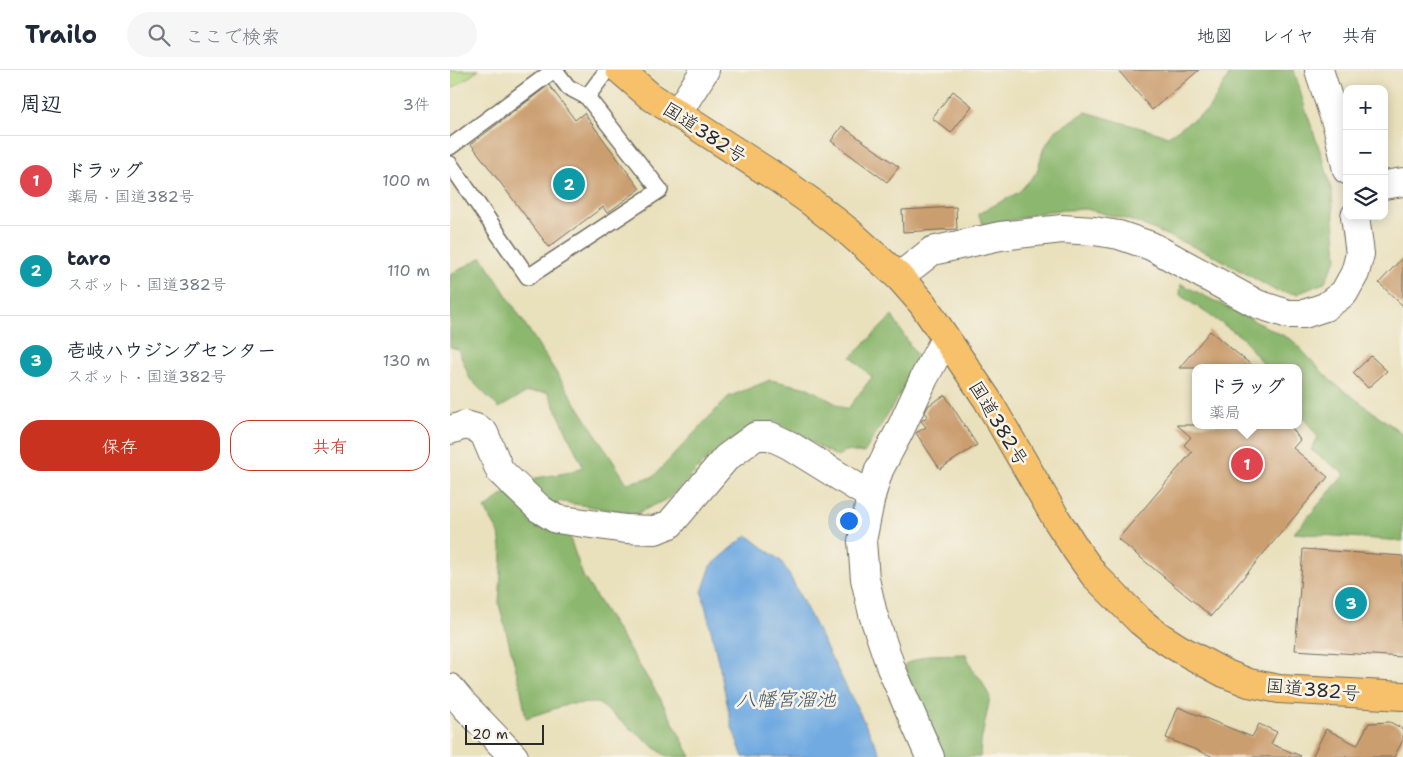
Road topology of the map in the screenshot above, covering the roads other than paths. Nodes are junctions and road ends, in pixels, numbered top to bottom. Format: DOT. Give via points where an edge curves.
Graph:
graph roads {
  1 [pos="555,70"];
  2 [pos="607,70"];
  3 [pos="620,70"];
  4 [pos="705,70"];
  5 [pos="1319,70"];
  6 [pos="587,97"];
  7 [pos="677,114"];
  8 [pos="450,146"];
  9 [pos="1343,152"];
  10 [pos="450,164"];
  11 [pos="1403,182"];
  12 [pos="1388,184"];
  13 [pos="1356,220"];
  14 [pos="899,277"];
  15 [pos="945,339"];
  16 [pos="450,430"];
  17 [pos="871,496"];
  18 [pos="450,688"];
  19 [pos="1403,696"];
  20 [pos="514,757"];
  21 [pos="930,757"];
  1 -- 6 [label="lane" via="568,87"];
  1 -- 8 [label="lane"];
  2 -- 6 [label="lane"];
  3 -- 7 [label="highway, 国道382号"];
  4 -- 7 [label="street"];
  5 -- 9 [label="street"];
  6 -- 10 [label="lane" via="660,190 528,277"];
  7 -- 14 [label="highway, 国道382号" via="810,201"];
  11 -- 12 [label="street"];
  13 -- 14 [label="street" via="1360,254 1344,294 1324,307 1304,314 1288,314 1257,304 1151,246 1094,231 1062,229 1000,236 932,251"];
  14 -- 15 [label="highway, 国道382号"];
  15 -- 17 [label="street" via="879,470"];
  15 -- 19 [label="highway, 国道382号" via="987,399 1076,551 1104,586 1156,634 1224,673 1249,683 1278,689"];
  16 -- 17 [label="street" via="465,425 484,433 500,472 540,509 556,519 626,529 655,530 670,524 726,458 756,436 770,436 789,445"];
  17 -- 21 [label="street" via="862,541 865,579 891,668"];
  18 -- 20 [label="street"];
}
